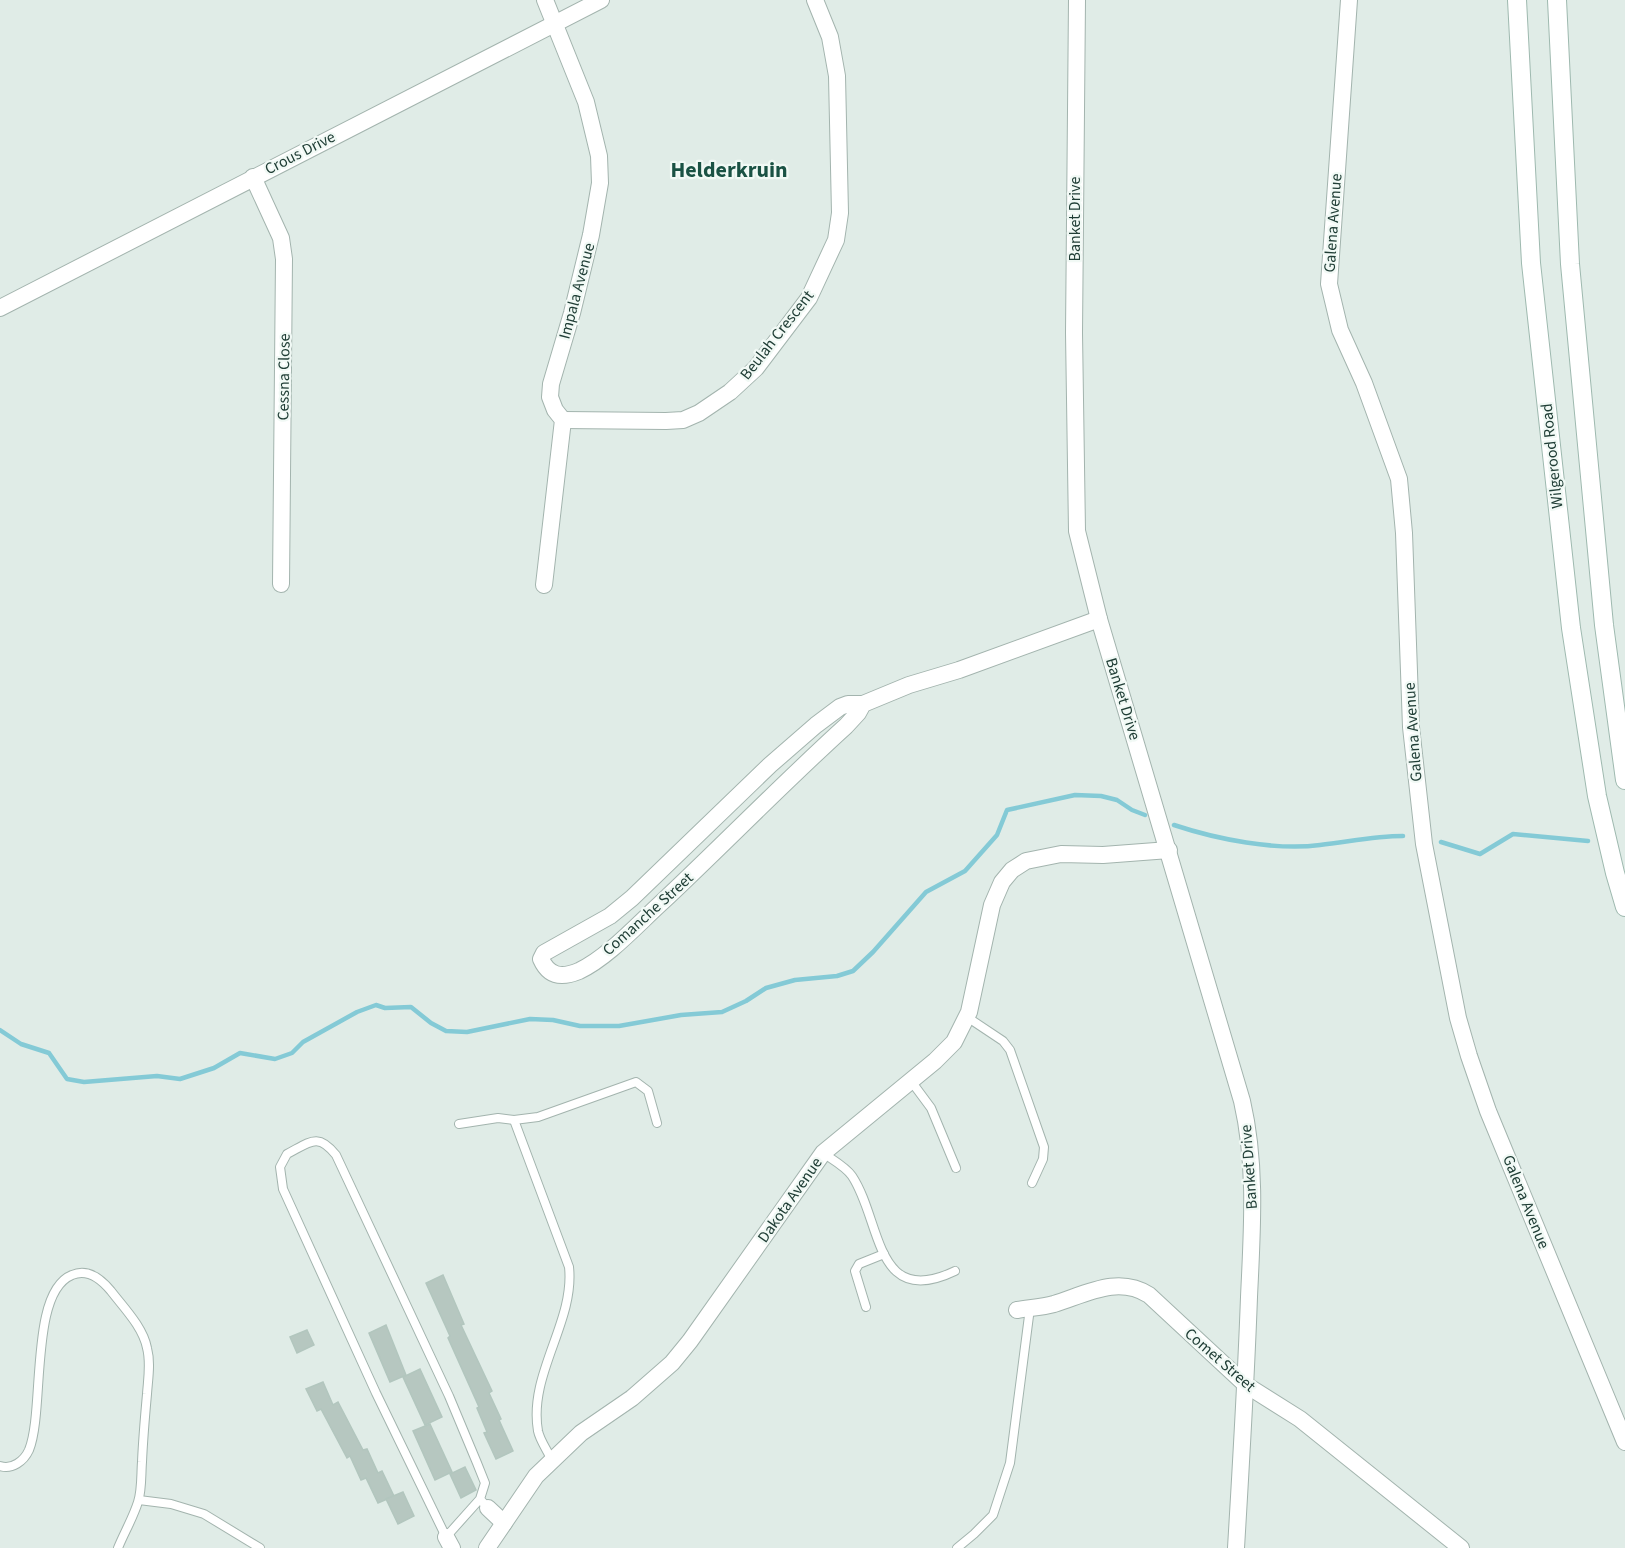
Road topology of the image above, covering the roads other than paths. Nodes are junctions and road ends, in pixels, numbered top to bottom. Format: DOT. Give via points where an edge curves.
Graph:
graph roads {
  1 [pos="545,0"];
  2 [pos="601,0"];
  3 [pos="815,0"];
  4 [pos="1077,0"];
  5 [pos="1349,0"];
  6 [pos="1517,0"];
  7 [pos="1557,0"];
  8 [pos="555,23"];
  9 [pos="253,177"];
  10 [pos="0,308"];
  11 [pos="563,420"];
  12 [pos="281,584"];
  13 [pos="544,585"];
  14 [pos="1099,619"];
  15 [pos="863,704"];
  16 [pos="1625,780"];
  17 [pos="1168,849"];
  18 [pos="1625,907"];
  19 [pos="967,1017"];
  20 [pos="910,1081"];
  21 [pos="514,1120"];
  22 [pos="657,1123"];
  23 [pos="459,1124"];
  24 [pos="824,1153"];
  25 [pos="956,1168"];
  26 [pos="1032,1183"];
  27 [pos="884,1254"];
  28 [pos="955,1271"];
  29 [pos="866,1307"];
  30 [pos="1024,1309"];
  31 [pos="1246,1385"];
  32 [pos="1625,1442"];
  33 [pos="552,1461"];
  34 [pos="0,1467"];
  35 [pos="139,1500"];
  36 [pos="484,1504"];
  37 [pos="504,1523"];
  38 [pos="449,1542"];
  39 [pos="118,1548"];
  40 [pos="260,1548"];
  41 [pos="487,1548"];
  42 [pos="957,1548"];
  43 [pos="1236,1548"];
  44 [pos="1461,1548"];
  1 -- 8 [label="street, Impala Avenue"];
  2 -- 8 [label="street, Crous Drive"];
  3 -- 11 [label="street, Beulah Crescent" via="830,37 837,76 840,213 836,240 809,298 756,368 699,413 683,420 666,421"];
  4 -- 14 [label="street, Banket Drive" via="1076,504 1077,531"];
  5 -- 32 [label="street, Galena Avenue" via="1329,284 1340,330 1399,479 1411,727 1424,844 1468,1056"];
  6 -- 18 [label="street, Wilgerood Road" via="1531,262 1571,628 1597,796"];
  7 -- 16 [label="street" via="1570,264 1604,625"];
  8 -- 9 [label="street, Crous Drive"];
  8 -- 11 [label="street, Impala Avenue" via="586,102 600,156 600,183 591,236 551,384 550,397"];
  9 -- 10 [label="street, Crous Drive"];
  9 -- 12 [label="street, Cessna Close" via="281,238 284,259"];
  11 -- 13 [label="street"];
  14 -- 15 [label="street, Comanche Street"];
  14 -- 17 [label="street, Banket Drive"];
  15 -- 15 [label="street, Comanche Street" via="846,726 632,932 577,971 560,975 548,971 542,959 544,952 610,916 632,898 816,725 840,707"];
  17 -- 19 [label="street, Dakota Avenue" via="1104,855 1061,854 1026,861 1012,870 992,905"];
  17 -- 31 [label="street, Banket Drive" via="1247,1124 1254,1186"];
  19 -- 20 [label="street, Dakota Avenue" via="946,1052"];
  19 -- 26 [label="lane" via="1010,1050 1044,1147"];
  20 -- 24 [label="street, Dakota Avenue"];
  20 -- 25 [label="lane" via="931,1108"];
  21 -- 22 [label="lane" via="537,1117 636,1082 648,1091"];
  21 -- 23 [label="lane" via="498,1118"];
  21 -- 33 [label="lane" via="569,1267 566,1303 541,1386 537,1414 538,1433"];
  24 -- 27 [label="lane" via="851,1175"];
  24 -- 33 [label="street, Dakota Avenue" via="672,1363 632,1398 581,1433"];
  27 -- 28 [label="lane" via="898,1273 918,1282"];
  27 -- 29 [label="lane" via="859,1264 855,1271"];
  30 -- 31 [label="street, Comet Street" via="1052,1305 1094,1289 1140,1289"];
  30 -- 42 [label="lane" via="1010,1462 993,1515"];
  31 -- 43 [label="street, Banket Drive"];
  31 -- 44 [label="street, Comet Street" via="1299,1419"];
  33 -- 37 [label="street, Dakota Avenue" via="536,1476"];
  34 -- 35 [label="lane" via="18,1464 29,1451 51,1299 65,1278 88,1273 108,1288 142,1333 147,1348"];
  35 -- 39 [label="lane"];
  35 -- 40 [label="lane" via="171,1503 204,1514"];
  36 -- 37 [label="street"];
  36 -- 38 [label="lane"];
  36 -- 38 [label="lane" via="484,1483 449,1396 336,1155 326,1143 316,1141 287,1154 280,1167 283,1189"];
  37 -- 41 [label="street, Dakota Avenue"];
}
